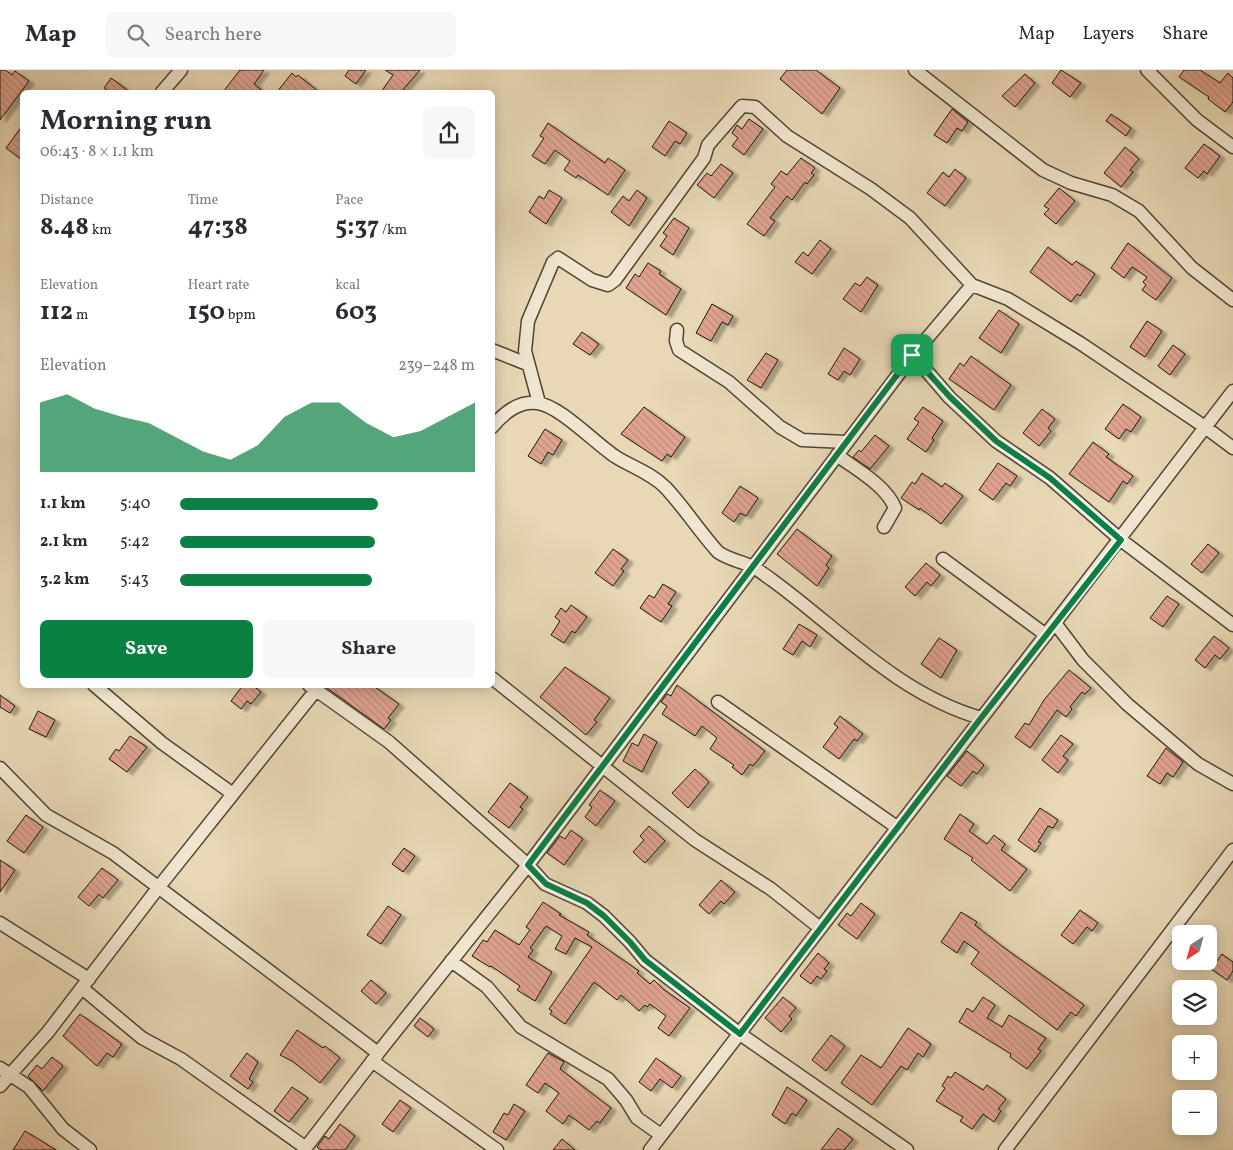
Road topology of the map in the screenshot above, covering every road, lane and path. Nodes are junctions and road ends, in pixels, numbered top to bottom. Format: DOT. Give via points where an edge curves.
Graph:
graph roads {
  1 [pos="181,70"];
  2 [pos="915,70"];
  3 [pos="1146,70"];
  4 [pos="164,90"];
  5 [pos="1233,147"];
  6 [pos="972,285"];
  7 [pos="1233,300"];
  8 [pos="676,330"];
  9 [pos="495,351"];
  10 [pos="912,355"];
  11 [pos="527,364"];
  12 [pos="1233,391"];
  13 [pos="539,403"];
  14 [pos="495,424"];
  15 [pos="1205,427"];
  16 [pos="847,442"];
  17 [pos="1233,448"];
  18 [pos="837,455"];
  19 [pos="884,527"];
  20 [pos="1121,540"];
  21 [pos="943,559"];
  22 [pos="753,567"];
  23 [pos="1055,623"];
  24 [pos="1233,626"];
  25 [pos="1046,635"];
  26 [pos="495,680"];
  27 [pos="98,688"];
  28 [pos="312,688"];
  29 [pos="718,702"];
  30 [pos="981,718"];
  31 [pos="602,765"];
  32 [pos="0,768"];
  33 [pos="1233,784"];
  34 [pos="233,794"];
  35 [pos="898,828"];
  36 [pos="1233,850"];
  37 [pos="528,865"];
  38 [pos="158,888"];
  39 [pos="0,923"];
  40 [pos="820,928"];
  41 [pos="451,961"];
  42 [pos="86,984"];
  43 [pos="740,1034"];
  44 [pos="375,1057"];
  45 [pos="5,1072"];
  46 [pos="0,1086"];
  47 [pos="661,1134"];
  48 [pos="305,1149"];
  49 [pos="90,1150"];
  50 [pos="497,1150"];
  51 [pos="650,1150"];
  52 [pos="907,1150"];
  53 [pos="1005,1150"];
  1 -- 4 [label="street"];
  2 -- 7 [label="street" via="1043,170 1112,196 1139,212 1192,268"];
  3 -- 5 [label="street" via="1197,120"];
  6 -- 10 [label="street"];
  6 -- 11 [label="street" via="910,218 787,136 755,107 742,106 708,145 704,158 615,280 608,285 592,280 558,258 553,262 528,321"];
  6 -- 15 [label="street" via="1008,299 1072,338"];
  8 -- 16 [label="street" via="679,350 729,382 780,427 802,440"];
  9 -- 11 [label="street"];
  10 -- 16 [label="street"];
  10 -- 20 [label="street" via="996,441 1050,478"];
  11 -- 13 [label="street"];
  12 -- 15 [label="street"];
  13 -- 14 [label="street" via="520,404"];
  13 -- 22 [label="street" via="564,415 618,458 654,477 718,552"];
  15 -- 17 [label="street"];
  15 -- 20 [label="street"];
  16 -- 18 [label="street"];
  18 -- 19 [label="street" via="891,500 895,508"];
  18 -- 22 [label="street"];
  20 -- 23 [label="street"];
  20 -- 24 [label="street"];
  21 -- 25 [label="street"];
  22 -- 30 [label="street" via="862,653 939,703"];
  22 -- 31 [label="street"];
  23 -- 25 [label="street"];
  23 -- 33 [label="street" via="1083,660 1121,698 1198,764"];
  25 -- 30 [label="street"];
  26 -- 31 [label="street"];
  27 -- 34 [label="street" via="162,743"];
  28 -- 34 [label="street"];
  28 -- 37 [label="street" via="389,742"];
  29 -- 35 [label="street"];
  30 -- 35 [label="street"];
  31 -- 37 [label="street"];
  31 -- 40 [label="street" via="695,840 771,889"];
  32 -- 38 [label="street" via="46,815 112,853"];
  34 -- 38 [label="street"];
  35 -- 40 [label="street"];
  36 -- 53 [label="street"];
  37 -- 41 [label="street"];
  37 -- 43 [label="street" via="546,884 587,903 604,916 645,960"];
  38 -- 42 [label="street"];
  38 -- 44 [label="street"];
  39 -- 42 [label="street"];
  40 -- 43 [label="street"];
  41 -- 44 [label="street"];
  41 -- 47 [label="street" via="487,987 521,1027 608,1079 637,1118"];
  42 -- 45 [label="street" via="48,1032"];
  42 -- 48 [label="street" via="142,1038 181,1059"];
  43 -- 47 [label="street"];
  43 -- 52 [label="street"];
  44 -- 48 [label="street"];
  44 -- 50 [label="street"];
  45 -- 46 [label="street"];
  45 -- 49 [label="street" via="29,1087 64,1130"];
  47 -- 51 [label="street"];
}
